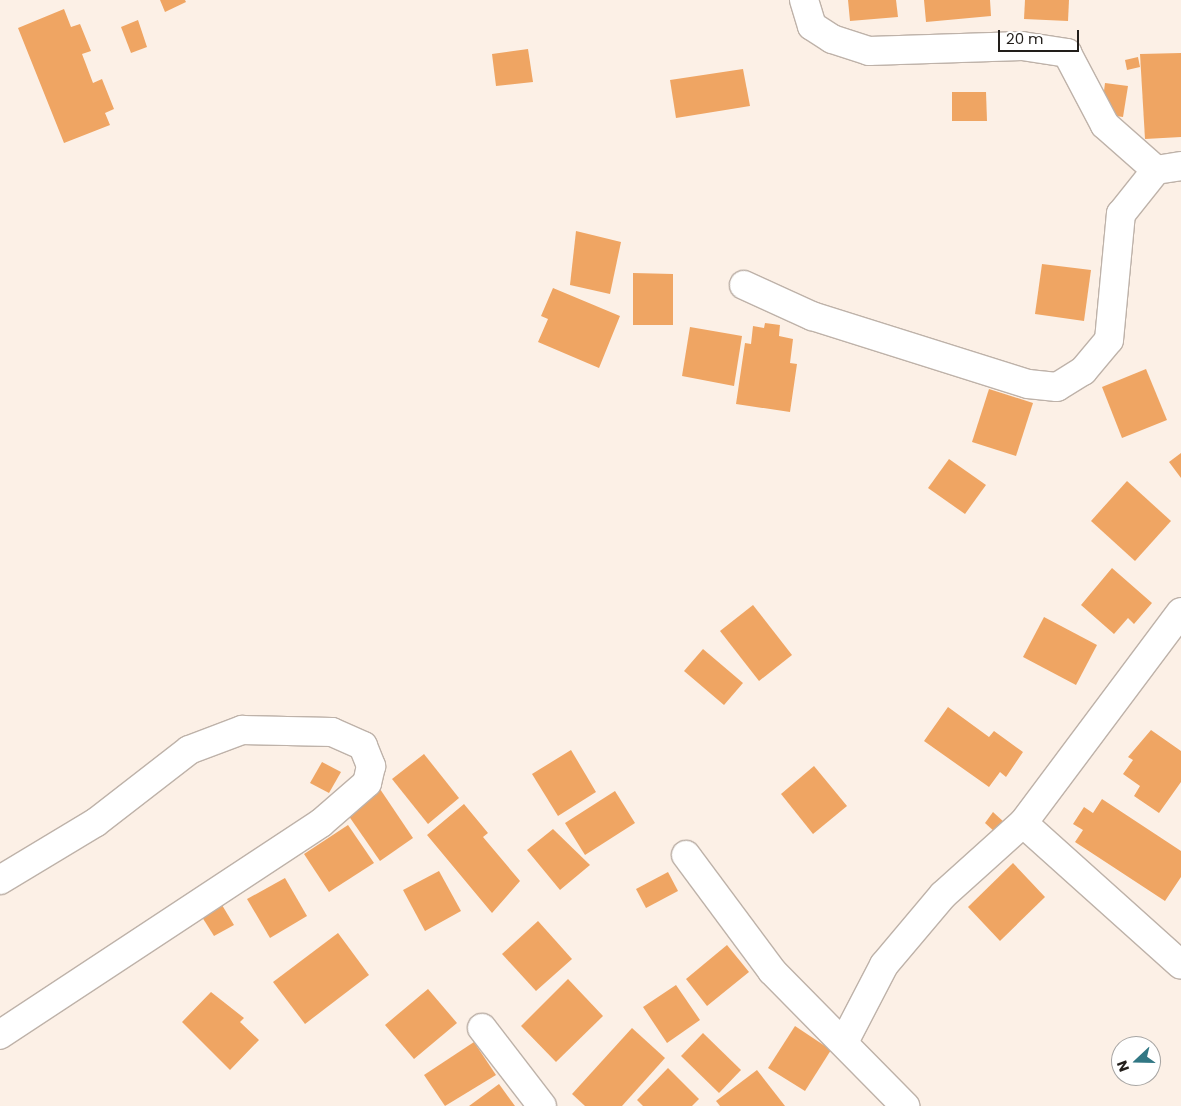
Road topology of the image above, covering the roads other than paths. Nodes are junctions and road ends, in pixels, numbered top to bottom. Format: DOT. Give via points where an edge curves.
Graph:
graph roads {
  1 [pos="804,0"];
  2 [pos="1168,168"];
  3 [pos="744,285"];
  4 [pos="1181,612"];
  5 [pos="1023,823"];
  6 [pos="686,855"];
  7 [pos="0,880"];
  8 [pos="1181,965"];
  9 [pos="482,1028"];
  10 [pos="0,1035"];
  11 [pos="844,1042"];
  12 [pos="542,1106"];
  13 [pos="905,1106"];
  1 -- 2 [label="street" via="812,26 832,39 869,51 1022,46 1067,53 1105,125"];
  2 -- 3 [label="street" via="1120,214 1109,340 1084,371 1057,386 1028,384 812,316"];
  4 -- 5 [label="street"];
  5 -- 8 [label="street"];
  5 -- 11 [label="street" via="943,896 884,965"];
  6 -- 11 [label="street" via="772,970"];
  7 -- 10 [label="street" via="95,823 189,750 242,730 332,732 364,746 371,766 367,783 320,823"];
  9 -- 12 [label="street"];
  11 -- 13 [label="street"];
}
